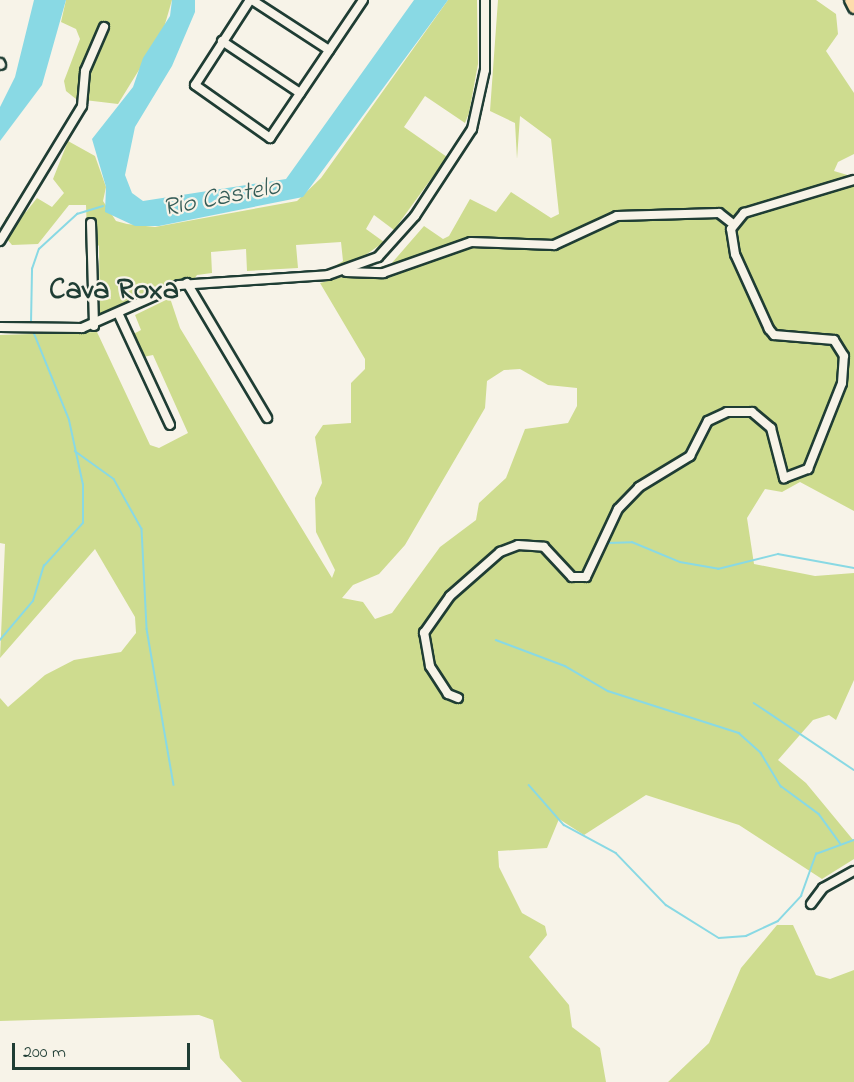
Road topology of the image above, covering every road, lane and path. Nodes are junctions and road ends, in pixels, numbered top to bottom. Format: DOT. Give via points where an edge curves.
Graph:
graph roads {
  1 [pos="251,0"];
  2 [pos="485,0"];
  3 [pos="850,0"];
  4 [pos="361,1"];
  5 [pos="854,8"];
  6 [pos="104,27"];
  7 [pos="222,42"];
  8 [pos="329,50"];
  9 [pos="300,93"];
  10 [pos="854,180"];
  11 [pos="91,223"];
  12 [pos="732,223"];
  13 [pos="0,241"];
  14 [pos="346,272"];
  15 [pos="187,283"];
  16 [pos="119,315"];
  17 [pos="94,326"];
  18 [pos="0,327"];
  19 [pos="267,418"];
  20 [pos="170,425"];
  21 [pos="458,698"];
  22 [pos="854,871"];
  23 [pos="811,904"];
  1 -- 7 [label="street"];
  1 -- 8 [label="street"];
  2 -- 14 [label="street" via="481,98 464,146 394,242 370,262"];
  3 -- 5 [label="main road"];
  4 -- 8 [label="street"];
  6 -- 13 [label="street" via="85,70 82,106"];
  7 -- 9 [label="street"];
  7 -- 9 [label="street" via="198,76 197,89 272,137"];
  8 -- 9 [label="street"];
  10 -- 12 [label="street" via="781,199"];
  11 -- 17 [label="street"];
  12 -- 14 [label="street" via="720,213 617,216 554,245 471,242 383,273"];
  12 -- 21 [label="street" via="735,254 774,335 834,340 844,356 842,383 819,453 801,474 784,478 771,428 752,412 727,412 708,421 690,456 639,487 618,509 586,577 572,577 544,548 518,545 500,552 450,596 424,633 430,666 448,694"];
  14 -- 15 [label="street"];
  15 -- 16 [label="street"];
  15 -- 19 [label="street"];
  16 -- 17 [label="street"];
  16 -- 20 [label="street"];
  17 -- 18 [label="street"];
  22 -- 23 [label="street" via="823,888"];
}
